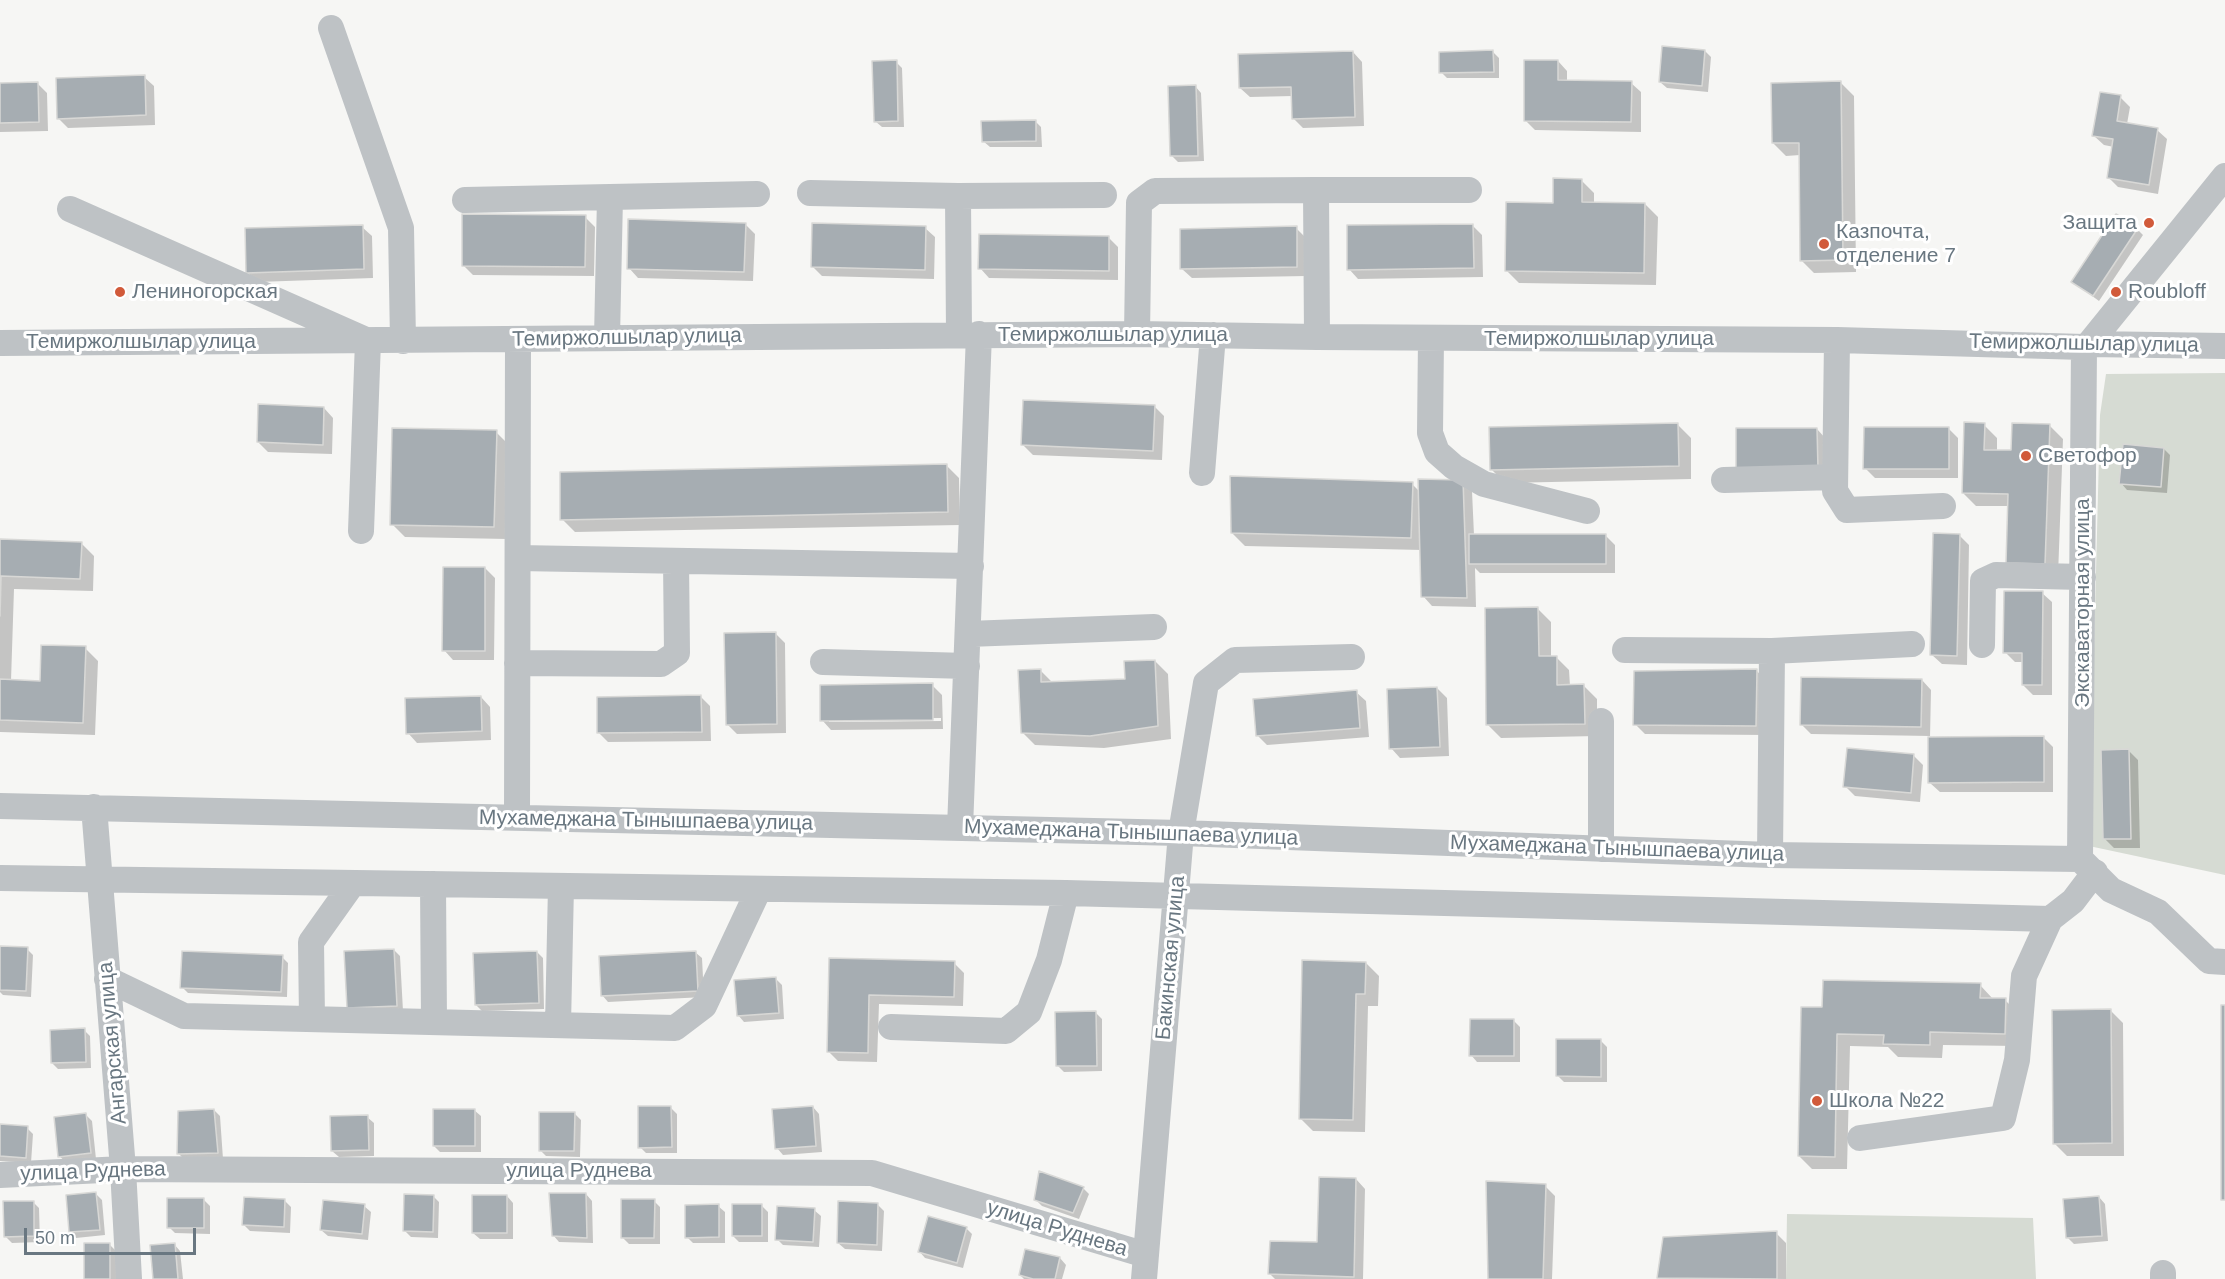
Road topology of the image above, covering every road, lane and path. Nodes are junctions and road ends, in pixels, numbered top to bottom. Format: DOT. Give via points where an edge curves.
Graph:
graph roads {
  1 [pos="331,28"];
  2 [pos="2225,176"];
  3 [pos="1316,190"];
  4 [pos="1469,190"];
  5 [pos="810,193"];
  6 [pos="757,194"];
  7 [pos="1104,195"];
  8 [pos="958,196"];
  9 [pos="610,197"];
  10 [pos="465,200"];
  11 [pos="70,209"];
  12 [pos="969,334"];
  13 [pos="1137,334"];
  14 [pos="1213,335"];
  15 [pos="1317,337"];
  16 [pos="1431,338"];
  17 [pos="607,339"];
  18 [pos="403,340"];
  19 [pos="518,340"];
  20 [pos="1837,340"];
  21 [pos="368,341"];
  22 [pos="0,343"];
  23 [pos="2087,346"];
  24 [pos="2225,346"];
  25 [pos="1202,473"];
  26 [pos="1835,477"];
  27 [pos="1724,480"];
  28 [pos="1943,506"];
  29 [pos="1587,511"];
  30 [pos="361,531"];
  31 [pos="518,558"];
  32 [pos="676,561"];
  33 [pos="971,566"];
  34 [pos="2083,577"];
  35 [pos="1154,627"];
  36 [pos="968,634"];
  37 [pos="1912,644"];
  38 [pos="1982,645"];
  39 [pos="1625,650"];
  40 [pos="1772,651"];
  41 [pos="1352,657"];
  42 [pos="823,662"];
  43 [pos="517,663"];
  44 [pos="967,666"];
  45 [pos="1601,722"];
  46 [pos="0,806"];
  47 [pos="94,807"];
  48 [pos="517,818"];
  49 [pos="960,828"];
  50 [pos="1181,833"];
  51 [pos="1601,849"];
  52 [pos="1770,855"];
  53 [pos="2087,866"];
  54 [pos="0,878"];
  55 [pos="100,879"];
  56 [pos="353,883"];
  57 [pos="434,884"];
  58 [pos="561,886"];
  59 [pos="759,889"];
  60 [pos="1066,893"];
  61 [pos="1176,896"];
  62 [pos="2050,919"];
  63 [pos="2225,962"];
  64 [pos="107,979"];
  65 [pos="312,1019"];
  66 [pos="435,1022"];
  67 [pos="558,1024"];
  68 [pos="891,1027"];
  69 [pos="1860,1138"];
  70 [pos="123,1170"];
  71 [pos="0,1175"];
  72 [pos="1145,1267"];
  73 [pos="129,1279"];
  1 -- 18 [label="street" via="401,228"];
  2 -- 23 [label="street"];
  3 -- 4 [label="street"];
  3 -- 13 [label="street" via="1155,191 1139,203"];
  3 -- 15 [label="street"];
  5 -- 8 [label="street"];
  6 -- 9 [label="street"];
  7 -- 8 [label="street"];
  8 -- 12 [label="street"];
  9 -- 10 [label="street"];
  9 -- 17 [label="street"];
  11 -- 21 [label="street"];
  12 -- 13 [label="street, Темиржолшылар улица"];
  12 -- 17 [label="street, Темиржолшылар улица"];
  12 -- 33 [label="street"];
  13 -- 14 [label="street, Темиржолшылар улица"];
  14 -- 15 [label="street, Темиржолшылар улица"];
  14 -- 25 [label="street"];
  15 -- 16 [label="street, Темиржолшылар улица"];
  16 -- 20 [label="street, Темиржолшылар улица"];
  16 -- 29 [label="street" via="1430,433 1437,452 1484,484"];
  17 -- 19 [label="street, Темиржолшылар улица"];
  18 -- 19 [label="street, Темиржолшылар улица"];
  18 -- 21 [label="street, Темиржолшылар улица"];
  19 -- 31 [label="street"];
  20 -- 23 [label="street, Темиржолшылар улица"];
  20 -- 26 [label="street"];
  21 -- 22 [label="street, Темиржолшылар улица"];
  21 -- 30 [label="street"];
  23 -- 24 [label="street, Темиржолшылар улица"];
  23 -- 34 [label="street, Экскаваторная улица"];
  26 -- 27 [label="street"];
  26 -- 28 [label="street" via="1835,491 1846,510"];
  31 -- 32 [label="street"];
  31 -- 43 [label="street"];
  32 -- 33 [label="street"];
  32 -- 43 [label="street" via="677,653 661,664"];
  33 -- 36 [label="street"];
  34 -- 38 [label="street" via="1996,575 1983,581"];
  34 -- 53 [label="street, Экскаваторная улица"];
  35 -- 36 [label="street"];
  36 -- 44 [label="street"];
  37 -- 40 [label="street"];
  39 -- 40 [label="street"];
  40 -- 52 [label="street"];
  41 -- 50 [label="street, Бакинская улица" via="1235,660 1206,683"];
  42 -- 44 [label="street"];
  43 -- 48 [label="street"];
  44 -- 49 [label="street"];
  45 -- 51 [label="street"];
  46 -- 47 [label="street, Мухамеджана Тынышпаева улица"];
  47 -- 48 [label="street, Мухамеджана Тынышпаева улица"];
  47 -- 55 [label="street, Ангарская улица"];
  48 -- 49 [label="street, Мухамеджана Тынышпаева улица"];
  49 -- 50 [label="street, Мухамеджана Тынышпаева улица"];
  50 -- 51 [label="street, Мухамеджана Тынышпаева улица"];
  50 -- 61 [label="street, Бакинская улица"];
  51 -- 52 [label="street, Мухамеджана Тынышпаева улица"];
  52 -- 53 [label="street, Мухамеджана Тынышпаева улица"];
  53 -- 62 [label="street" via="2073,901"];
  53 -- 63 [label="street" via="2111,890 2158,912 2209,961"];
  54 -- 55 [label="street"];
  55 -- 56 [label="street"];
  55 -- 64 [label="street, Ангарская улица"];
  56 -- 57 [label="street"];
  56 -- 65 [label="street" via="311,942"];
  57 -- 58 [label="street"];
  57 -- 66 [label="street"];
  58 -- 59 [label="street"];
  58 -- 67 [label="street"];
  59 -- 60 [label="street"];
  59 -- 67 [label="street" via="704,1006 675,1028"];
  60 -- 61 [label="street"];
  60 -- 68 [label="street" via="1049,960 1029,1012 1006,1031"];
  61 -- 62 [label="street"];
  61 -- 72 [label="street, Бакинская улица"];
  62 -- 69 [label="street" via="2024,976 2017,1060 2003,1118"];
  64 -- 65 [label="street" via="184,1016"];
  64 -- 70 [label="street, Ангарская улица"];
  65 -- 66 [label="street"];
  66 -- 67 [label="street"];
  70 -- 71 [label="street, улица Руднева"];
  70 -- 72 [label="street, улица Руднева" via="872,1173"];
  70 -- 73 [label="street, Ангарская улица"];
}
